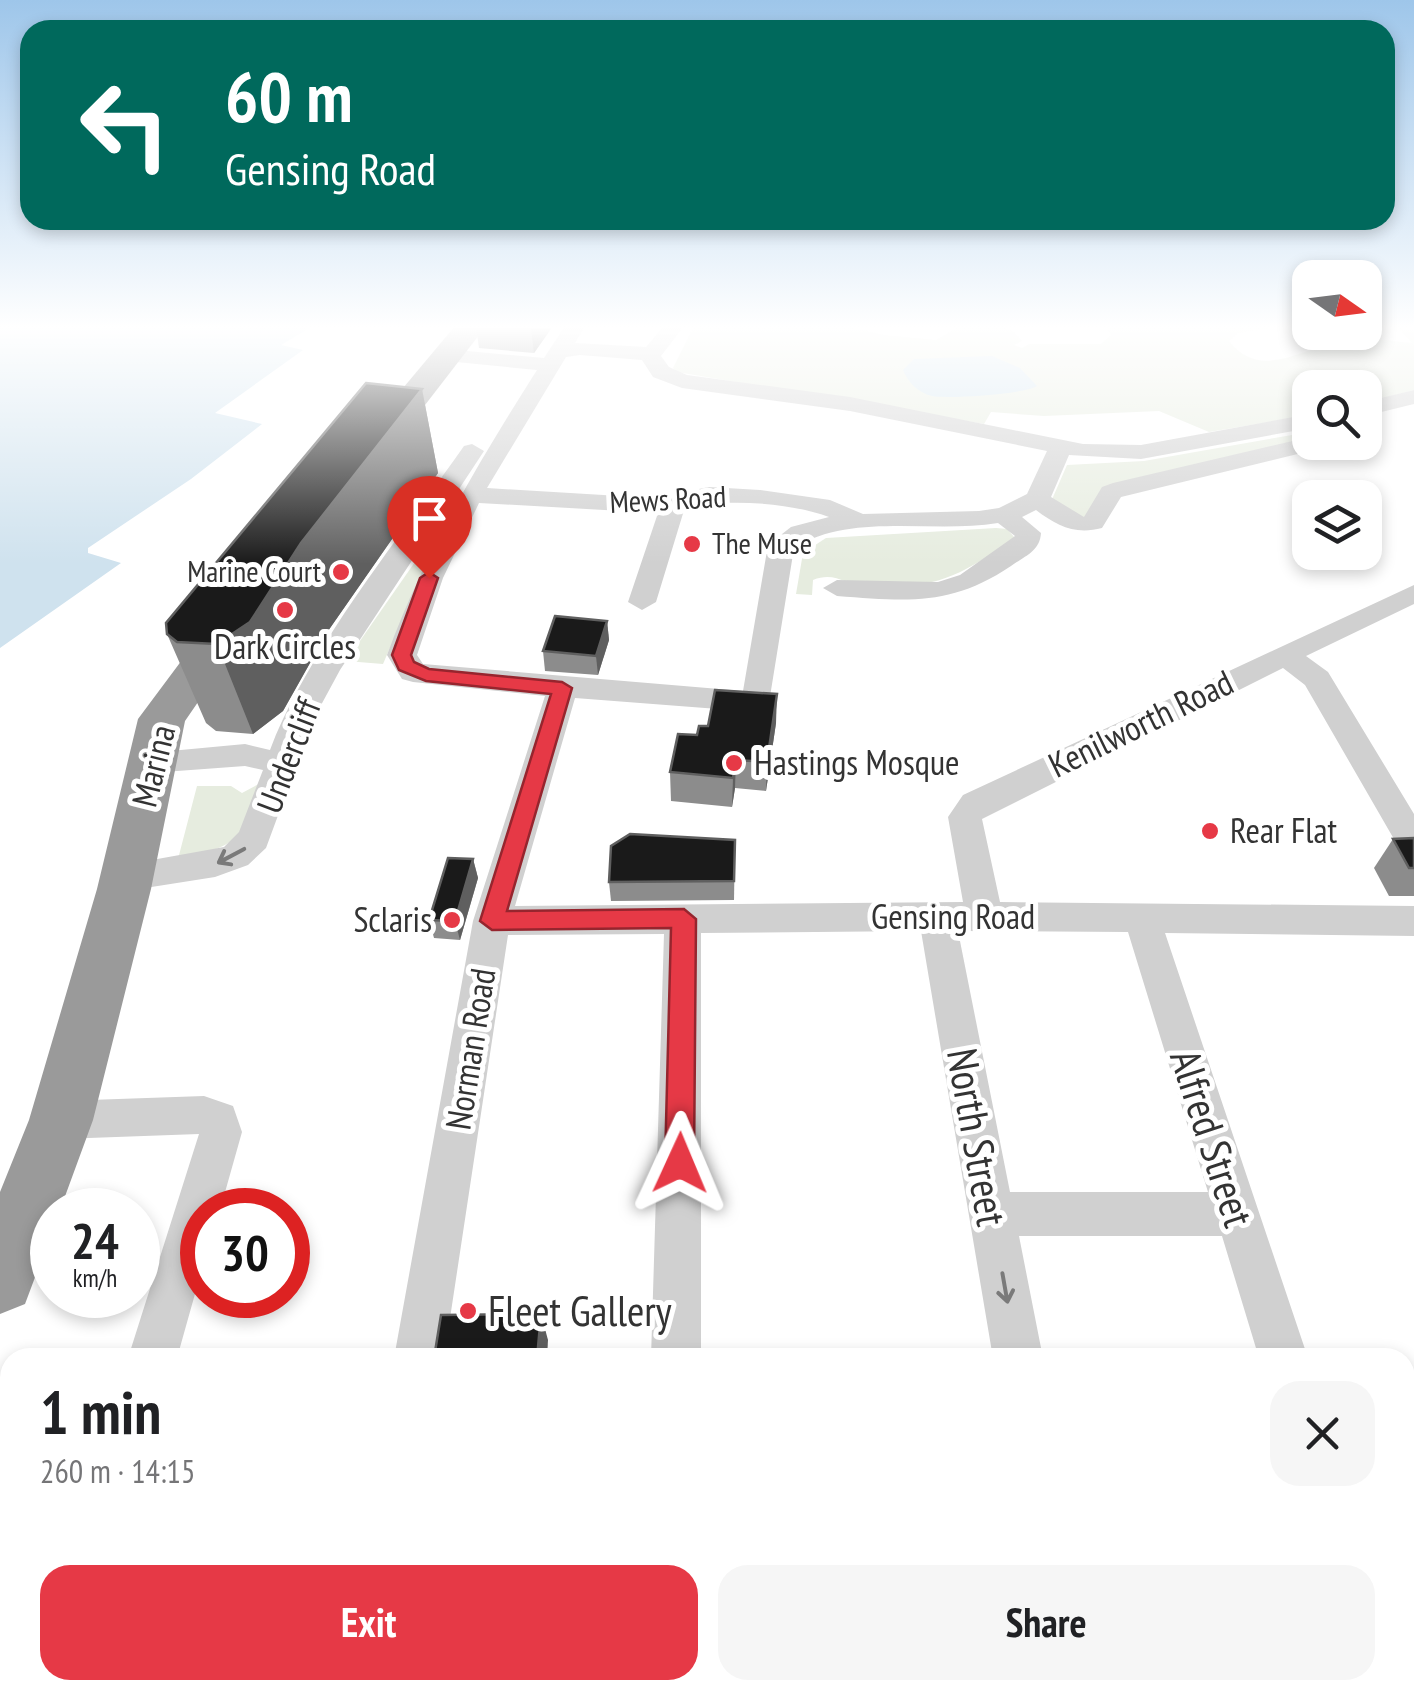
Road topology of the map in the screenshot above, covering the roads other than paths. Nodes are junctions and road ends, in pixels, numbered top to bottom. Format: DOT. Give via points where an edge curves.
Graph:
graph roads {
  1 [pos="405,405"];
  2 [pos="502,405"];
  3 [pos="527,405"];
  4 [pos="853,405"];
  5 [pos="1292,428"];
  6 [pos="1292,447"];
  7 [pos="1060,448"];
  8 [pos="350,474"];
  9 [pos="470,495"];
  10 [pos="1038,499"];
  11 [pos="674,500"];
  12 [pos="1003,515"];
  13 [pos="861,523"];
  14 [pos="265,581"];
  15 [pos="837,588"];
  16 [pos="1414,593"];
  17 [pos="642,602"];
  18 [pos="1285,656"];
  19 [pos="562,688"];
  20 [pos="150,762"];
  21 [pos="284,764"];
  22 [pos="1414,844"];
  23 [pos="126,878"];
  24 [pos="938,916"];
  25 [pos="984,916"];
  26 [pos="1142,918"];
  27 [pos="684,919"];
  28 [pos="492,921"];
  29 [pos="1414,921"];
  30 [pos="61,1120"];
  31 [pos="991,1214"];
  32 [pos="1236,1214"];
  33 [pos="0,1279"];
  34 [pos="155,1348"];
  35 [pos="421,1348"];
  36 [pos="676,1348"];
  37 [pos="1016,1348"];
  38 [pos="1281,1348"];
  1 -- 8 [label="highway"];
  2 -- 21 [label="street, Undercliff" via="325,670 298,718"];
  3 -- 9 [label="street"];
  4 -- 7 [label="street"];
  5 -- 7 [label="street" via="1141,452"];
  6 -- 10 [label="street" via="1111,492 1089,522 1061,518"];
  7 -- 10 [label="street"];
  9 -- 11 [label="street, Mews Road" via="623,505"];
  9 -- 19 [label="street" via="429,578 402,655 406,666 426,675"];
  10 -- 12 [label="street"];
  11 -- 13 [label="street, Mews Road" via="708,495 786,501 830,508"];
  11 -- 17 [label="street"];
  12 -- 13 [label="street"];
  12 -- 15 [label="street" via="1028,533 1027,543 970,582 921,593"];
  13 -- 19 [label="street" via="803,530 781,546 760,696 748,704"];
  14 -- 20 [label="highway, Marina" via="177,695"];
  16 -- 18 [label="street, Kenilworth Road"];
  18 -- 22 [label="street" via="1317,680"];
  18 -- 25 [label="street, Kenilworth Road" via="975,804 965,817"];
  19 -- 28 [label="street, Norman Road"];
  20 -- 21 [label="street" via="246,755"];
  20 -- 23 [label="highway, Marina"];
  21 -- 23 [label="street, Undercliff, one-way" via="262,827 236,856 183,872"];
  23 -- 30 [label="highway, Marina"];
  24 -- 25 [label="street, Gensing Road"];
  24 -- 27 [label="street, Gensing Road"];
  24 -- 31 [label="street, North Street"];
  25 -- 26 [label="street, Gensing Road"];
  26 -- 29 [label="street, Gensing Road"];
  26 -- 32 [label="street, Alfred Street"];
  27 -- 28 [label="street, Gensing Road"];
  27 -- 36 [label="street"];
  28 -- 35 [label="street, Norman Road"];
  30 -- 33 [label="highway, Marina"];
  30 -- 34 [label="street" via="218,1120 222,1132"];
  31 -- 32 [label="street"];
  31 -- 37 [label="street, North Street, one-way"];
  32 -- 38 [label="street, Alfred Street"];
}
